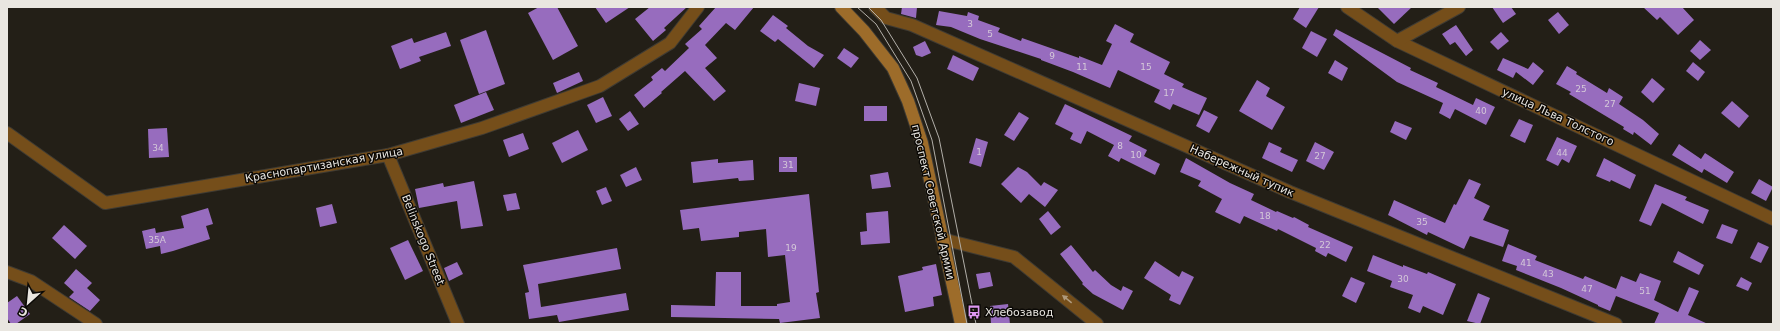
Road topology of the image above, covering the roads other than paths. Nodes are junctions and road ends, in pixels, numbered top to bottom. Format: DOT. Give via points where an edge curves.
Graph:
graph roads {
  1 [pos="698,7"];
  2 [pos="841,7"];
  3 [pos="875,7"];
  4 [pos="1347,7"];
  5 [pos="1459,7"];
  6 [pos="1397,41"];
  7 [pos="7,132"];
  8 [pos="388,155"];
  9 [pos="1773,219"];
  10 [pos="942,239"];
  11 [pos="7,272"];
  12 [pos="96,324"];
  13 [pos="458,324"];
  14 [pos="961,324"];
  15 [pos="1097,324"];
  16 [pos="1616,324"];
  1 -- 8 [label="street, Краснопартизанская улица" via="670,43 600,86 482,128"];
  2 -- 10 [label="main road, проспект Советской Армии" via="864,30 893,68 908,101 922,143"];
  3 -- 16 [label="street, Набережный тупик" via="886,18 912,25 1290,192"];
  4 -- 6 [label="street, улица Льва Толстого"];
  5 -- 6 [label="street"];
  6 -- 9 [label="street, улица Льва Толстого"];
  7 -- 8 [label="street, Краснопартизанская улица" via="105,203"];
  8 -- 13 [label="street, Belinskogo Street"];
  10 -- 14 [label="main road, проспект Советской Армии"];
  15 -- 10 [label="street, one-way" via="1014,257"];
  11 -- 12 [label="street" via="31,281"];
}
